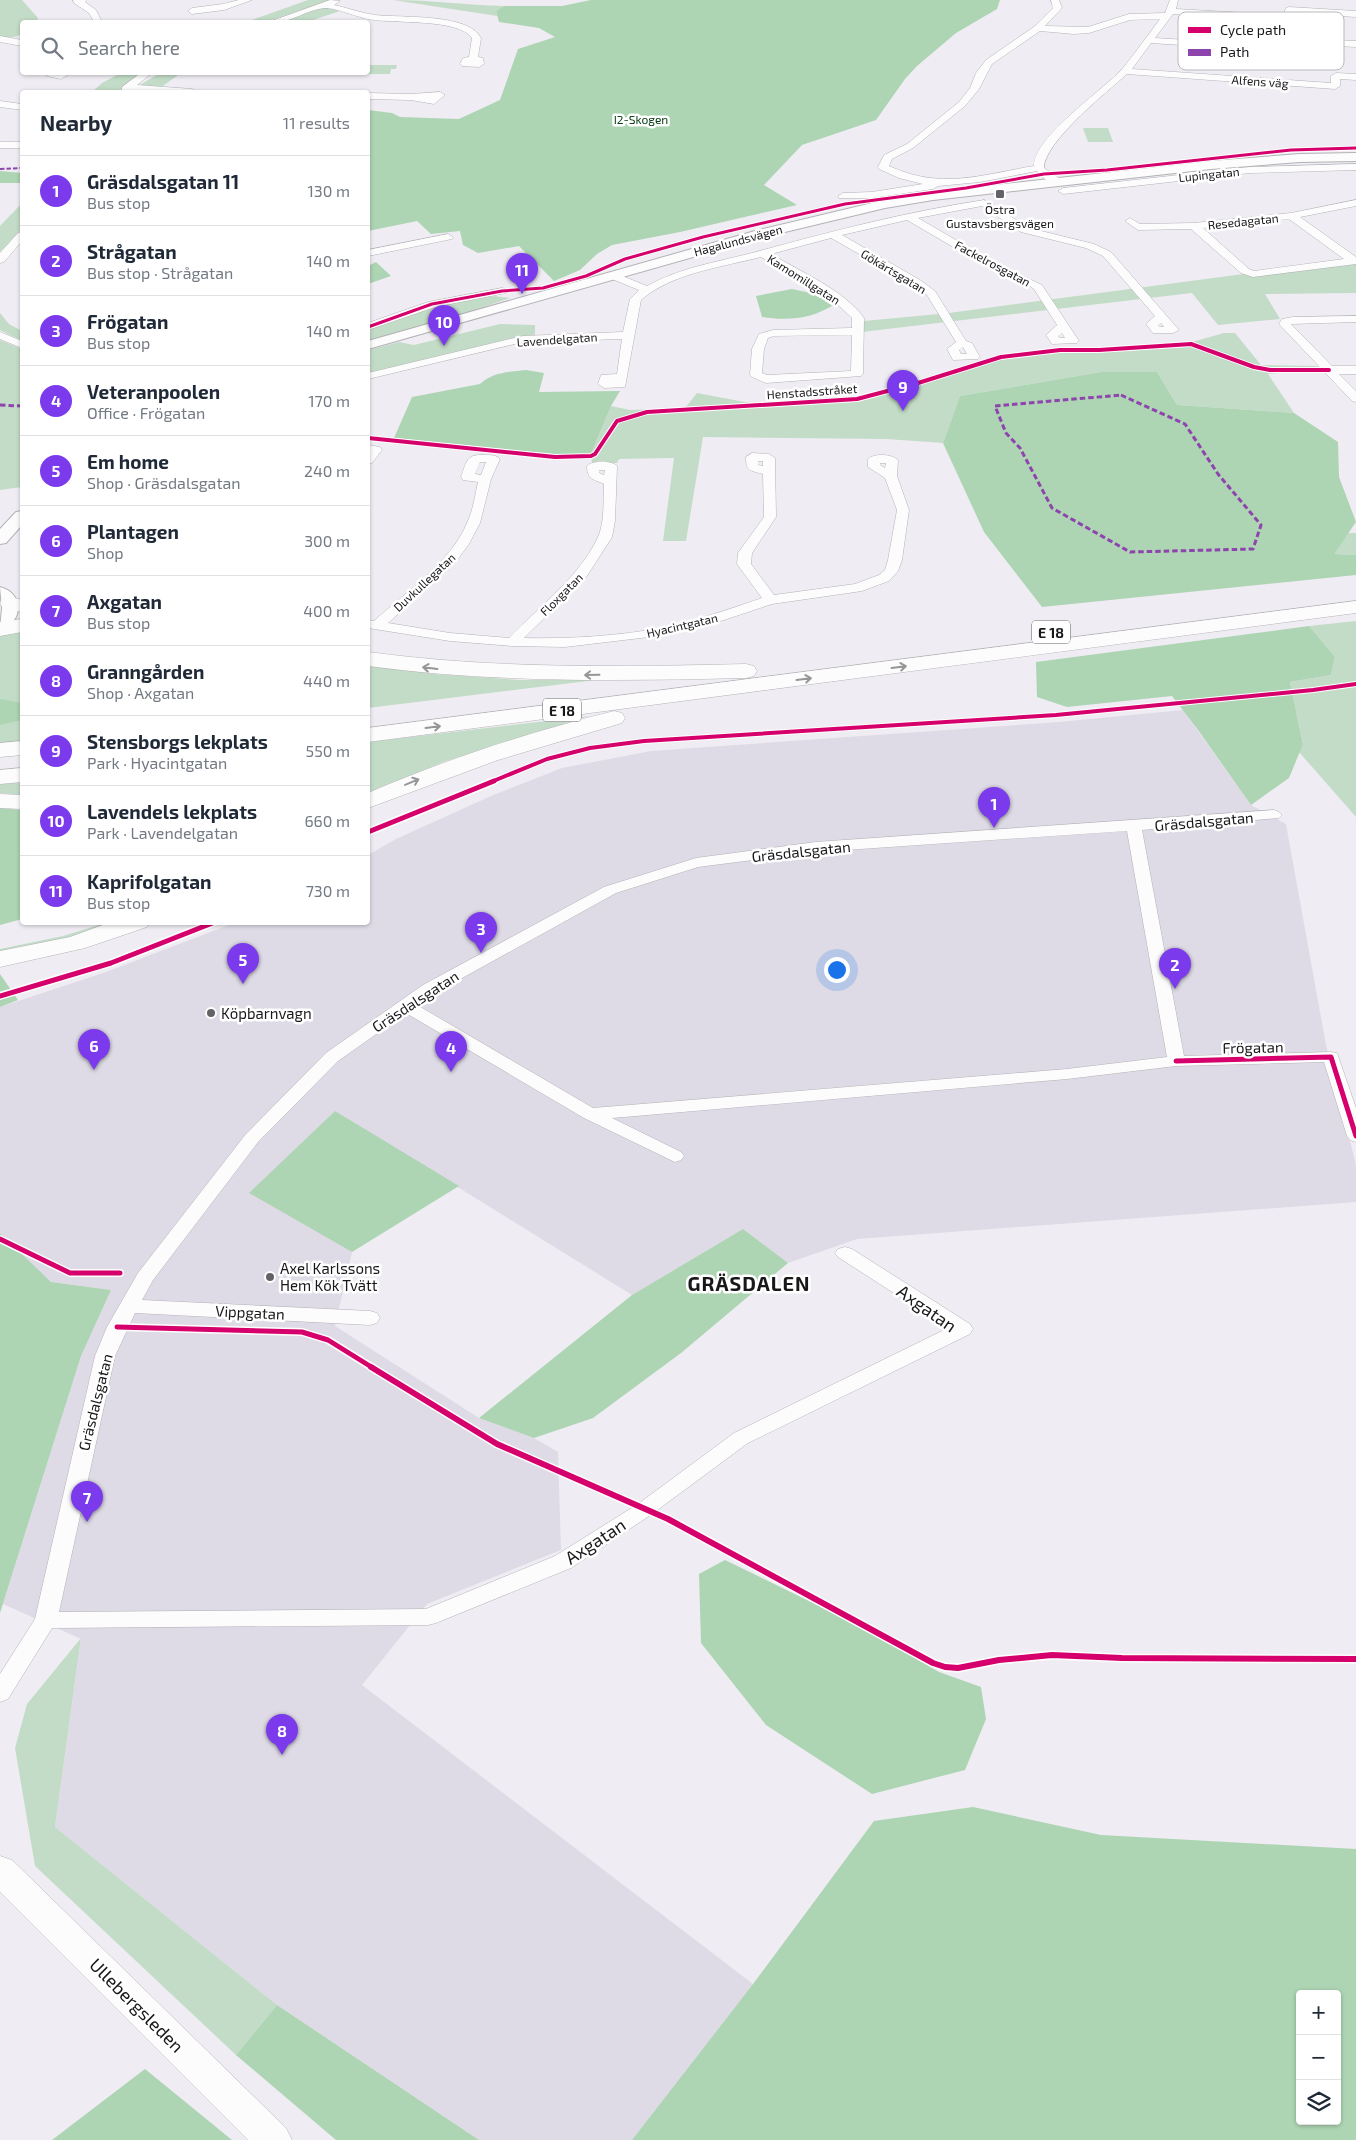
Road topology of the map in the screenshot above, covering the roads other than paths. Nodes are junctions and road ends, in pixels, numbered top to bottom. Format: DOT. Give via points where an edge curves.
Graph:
graph roads {
  1 [pos="186,0"];
  2 [pos="248,0"];
  3 [pos="339,0"];
  4 [pos="1174,0"];
  5 [pos="1056,1"];
  6 [pos="87,2"];
  7 [pos="325,5"];
  8 [pos="192,11"];
  9 [pos="1288,12"];
  10 [pos="1322,12"];
  11 [pos="1169,13"];
  12 [pos="1178,13"];
  13 [pos="376,18"];
  14 [pos="97,20"];
  15 [pos="197,20"];
  16 [pos="279,20"];
  17 [pos="370,20"];
  18 [pos="1038,28"];
  19 [pos="0,40"];
  20 [pos="1149,40"];
  21 [pos="18,42"];
  22 [pos="1178,42"];
  23 [pos="0,49"];
  24 [pos="473,59"];
  25 [pos="1125,71"];
  26 [pos="145,75"];
  27 [pos="1356,77"];
  28 [pos="124,90"];
  29 [pos="370,96"];
  30 [pos="411,97"];
  31 [pos="0,104"];
  32 [pos="20,107"];
  33 [pos="0,145"];
  34 [pos="20,145"];
  35 [pos="1356,157"];
  36 [pos="1356,166"];
  37 [pos="1040,168"];
  38 [pos="940,182"];
  39 [pos="1060,187"];
  40 [pos="843,196"];
  41 [pos="1356,203"];
  42 [pos="908,216"];
  43 [pos="1291,216"];
  44 [pos="1130,221"];
  45 [pos="1194,226"];
  46 [pos="832,234"];
  47 [pos="20,237"];
  48 [pos="448,237"];
  49 [pos="370,253"];
  50 [pos="762,253"];
  51 [pos="0,260"];
  52 [pos="628,271"];
  53 [pos="611,275"];
  54 [pos="650,287"];
  55 [pos="502,291"];
  56 [pos="1161,316"];
  57 [pos="1356,319"];
  58 [pos="370,326"];
  59 [pos="1063,326"];
  60 [pos="856,331"];
  61 [pos="0,335"];
  62 [pos="630,335"];
  63 [pos="962,342"];
  64 [pos="20,343"];
  65 [pos="370,344"];
  66 [pos="1329,370"];
  67 [pos="1356,370"];
  68 [pos="370,376"];
  69 [pos="622,378"];
  70 [pos="1356,398"];
  71 [pos="370,449"];
  72 [pos="370,458"];
  73 [pos="769,472"];
  74 [pos="891,476"];
  75 [pos="485,479"];
  76 [pos="611,482"];
  77 [pos="20,518"];
  78 [pos="0,539"];
  79 [pos="1356,593"];
  80 [pos="7,596"];
  81 [pos="770,600"];
  82 [pos="1356,607"];
  83 [pos="0,624"];
  84 [pos="372,625"];
  85 [pos="20,626"];
  86 [pos="0,629"];
  87 [pos="512,642"];
  88 [pos="370,659"];
  89 [pos="752,678"];
  90 [pos="370,720"];
  91 [pos="370,735"];
  92 [pos="20,748"];
  93 [pos="0,750"];
  94 [pos="20,755"];
  95 [pos="0,757"];
  96 [pos="20,775"];
  97 [pos="0,777"];
  98 [pos="370,800"];
  99 [pos="0,801"];
  100 [pos="20,802"];
  101 [pos="1274,815"];
  102 [pos="1134,826"];
  103 [pos="75,925"];
  104 [pos="129,925"];
  105 [pos="0,945"];
  106 [pos="0,959"];
  107 [pos="406,1006"];
  108 [pos="1176,1061"];
  109 [pos="590,1114"];
  110 [pos="1356,1136"];
  111 [pos="676,1156"];
  112 [pos="845,1253"];
  113 [pos="130,1306"];
  114 [pos="370,1318"];
  115 [pos="46,1620"];
  116 [pos="0,1693"];
  117 [pos="0,1870"];
  118 [pos="273,2140"];
  1 -- 8 [label="street"];
  2 -- 8 [label="street"];
  3 -- 7 [label="street"];
  4 -- 11 [label="street"];
  5 -- 18 [label="street" via="1058,8"];
  6 -- 14 [label="street"];
  7 -- 13 [label="street"];
  7 -- 16 [label="street"];
  8 -- 15 [label="street"];
  9 -- 10 [label="street"];
  11 -- 12 [label="street"];
  11 -- 18 [label="street" via="1129,17 1089,30"];
  11 -- 20 [label="street"];
  13 -- 17 [label="street"];
  13 -- 24 [label="street" via="460,27 477,39"];
  18 -- 38 [label="street" via="989,62 962,104 910,146 888,157 883,166 895,173"];
  19 -- 21 [label="street"];
  20 -- 22 [label="street"];
  20 -- 25 [label="street"];
  21 -- 23 [label="street"];
  25 -- 27 [label="street, Alfens väg" via="1335,86 1336,76"];
  25 -- 37 [label="street" via="1049,143 1039,160"];
  26 -- 28 [label="street"];
  29 -- 30 [label="street"];
  31 -- 32 [label="street"];
  33 -- 34 [label="street"];
  35 -- 39 [label="street, Hagalundsvägen" via="1300,158"];
  36 -- 39 [label="street, Lupingatan" via="1250,170"];
  37 -- 38 [label="street" via="983,180 952,184"];
  37 -- 39 [label="street"];
  38 -- 40 [label="street" via="895,192"];
  39 -- 52 [label="street, Hagalundsvägen" via="934,196 885,204"];
  41 -- 43 [label="street, Resedagatan"];
  42 -- 46 [label="street"];
  42 -- 56 [label="street" via="984,203 1025,230 1090,246 1107,254"];
  42 -- 59 [label="street, Fackelrosgatan" via="988,263 1031,282 1038,287"];
  43 -- 45 [label="street, Resedagatan"];
  43 -- 45 [label="street" via="1354,261 1253,274 1245,271"];
  44 -- 45 [label="street, Resedagatan" via="1138,227"];
  46 -- 50 [label="street"];
  46 -- 63 [label="street, Gökärtsgatan" via="931,293"];
  47 -- 51 [label="street"];
  48 -- 49 [label="street"];
  50 -- 54 [label="street"];
  50 -- 60 [label="street, Kamomillgatan" via="851,309 858,318"];
  52 -- 53 [label="street, Hagalundsvägen"];
  52 -- 54 [label="street"];
  53 -- 54 [label="street"];
  53 -- 65 [label="street, Hagalundsvägen"];
  54 -- 62 [label="street" via="635,300"];
  55 -- 58 [label="street" via="432,304"];
  57 -- 66 [label="street" via="1286,321 1287,326"];
  60 -- 60 [label="street, Kamomillgatan" via="763,336 758,349 756,376 766,379 857,374"];
  61 -- 64 [label="street"];
  62 -- 68 [label="street, Lavendelgatan" via="523,339"];
  62 -- 69 [label="street"];
  66 -- 67 [label="street"];
  66 -- 70 [label="street"];
  71 -- 72 [label="street" via="376,450"];
  73 -- 81 [label="street" via="770,517 745,553 744,564"];
  74 -- 81 [label="street, Hyacintgatan" via="903,510 891,571 884,578 857,588"];
  75 -- 84 [label="street, Duvkullegatan" via="474,523 450,560"];
  76 -- 87 [label="street, Floxgatan" via="605,537 582,574"];
  77 -- 78 [label="street"];
  79 -- 89 [label="highway, E 18"];
  80 -- 83 [label="street" via="11,612"];
  81 -- 87 [label="street, Hyacintgatan" via="720,617 620,638 564,643"];
  89 -- 82 [label="highway, E 18, one-way"];
  84 -- 87 [label="street, Hyacintgatan" via="450,637"];
  85 -- 86 [label="highway"];
  89 -- 88 [label="highway, one-way" via="527,674 436,668"];
  89 -- 90 [label="highway, E 18"];
  91 -- 89 [label="highway, E 18, one-way"];
  98 -- 89 [label="highway, one-way" via="502,750"];
  92 -- 93 [label="highway"];
  94 -- 95 [label="highway"];
  96 -- 97 [label="highway"];
  99 -- 100 [label="highway"];
  101 -- 102 [label="street, Gräsdalsgatan"];
  102 -- 107 [label="street, Gräsdalsgatan" via="816,847 696,863 610,890 428,989"];
  102 -- 108 [label="street"];
  103 -- 105 [label="highway"];
  104 -- 106 [label="highway" via="76,943"];
  107 -- 109 [label="street"];
  107 -- 113 [label="street, Gräsdalsgatan" via="332,1058 252,1138 145,1277"];
  108 -- 109 [label="street, Frögatan" via="1067,1074"];
  108 -- 110 [label="street, Frögatan" via="1331,1057"];
  109 -- 111 [label="street"];
  112 -- 115 [label="street, Axgatan" via="963,1329 741,1438 645,1509 563,1562 428,1617"];
  113 -- 114 [label="street, Vippgatan"];
  113 -- 115 [label="street, Gräsdalsgatan" via="105,1356"];
  115 -- 116 [label="street, Gräsdalsgatan"];
  117 -- 118 [label="main road, Ullebergsleden"];
}
